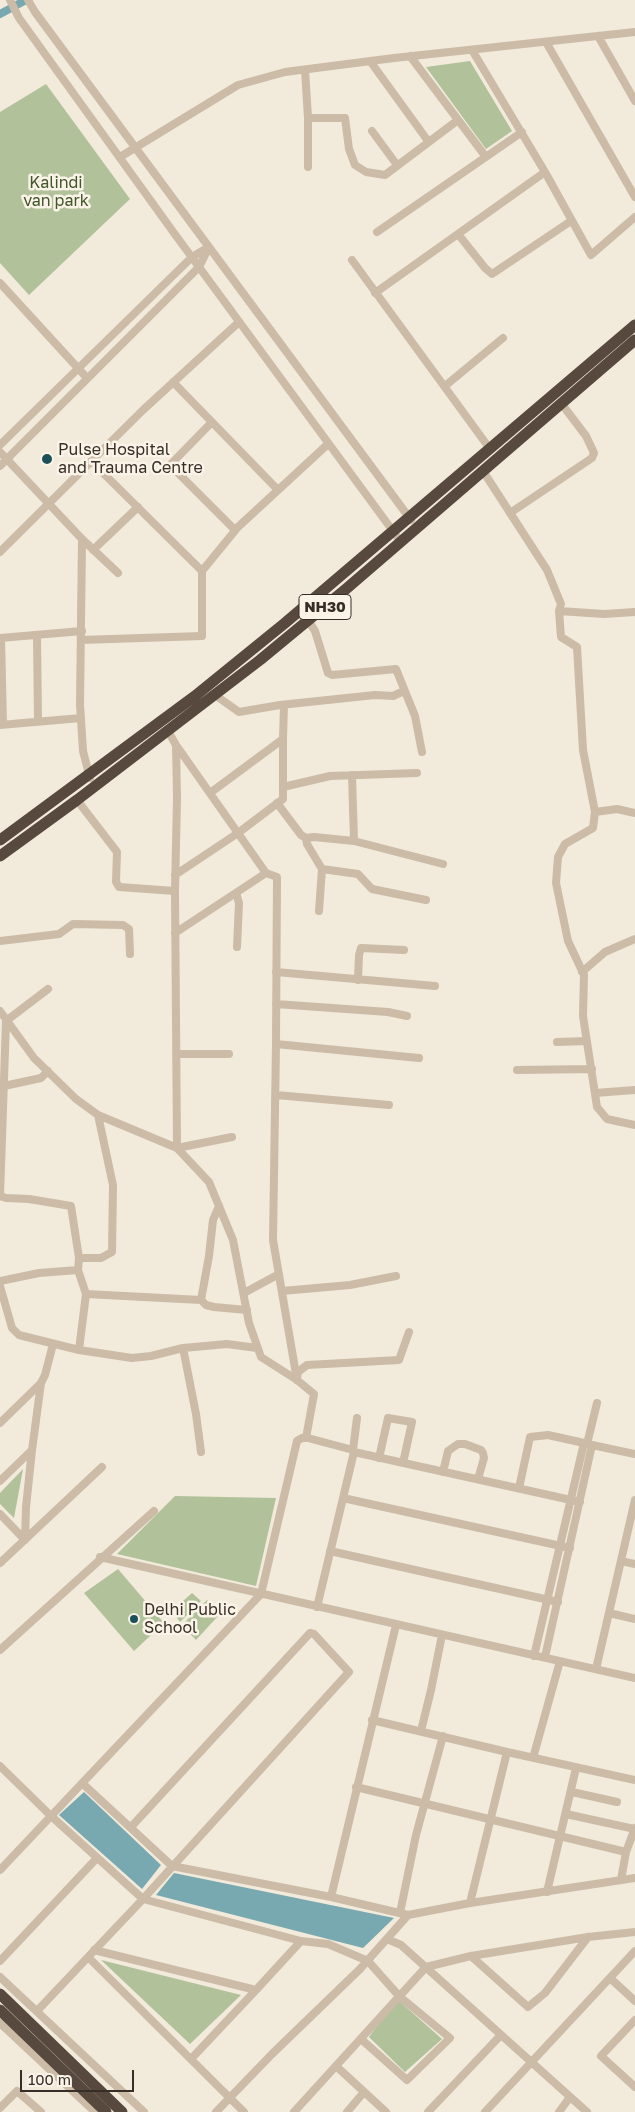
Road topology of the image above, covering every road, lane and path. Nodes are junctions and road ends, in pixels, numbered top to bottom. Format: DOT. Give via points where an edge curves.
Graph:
graph roads {
  1 [pos="10,0"];
  2 [pos="30,3"];
  3 [pos="635,32"];
  4 [pos="598,36"];
  5 [pos="546,42"];
  6 [pos="472,50"];
  7 [pos="410,56"];
  8 [pos="370,61"];
  9 [pos="305,70"];
  10 [pos="635,101"];
  11 [pos="308,118"];
  12 [pos="458,120"];
  13 [pos="372,131"];
  14 [pos="522,132"];
  15 [pos="428,141"];
  16 [pos="136,148"];
  17 [pos="486,157"];
  18 [pos="120,158"];
  19 [pos="397,165"];
  20 [pos="308,167"];
  21 [pos="545,172"];
  22 [pos="635,197"];
  23 [pos="635,217"];
  24 [pos="570,221"];
  25 [pos="377,232"];
  26 [pos="458,234"];
  27 [pos="209,247"];
  28 [pos="192,257"];
  29 [pos="352,260"];
  30 [pos="199,267"];
  31 [pos="0,283"];
  32 [pos="375,292"];
  33 [pos="239,322"];
  34 [pos="635,325"];
  35 [pos="503,338"];
  36 [pos="635,340"];
  37 [pos="78,368"];
  38 [pos="87,378"];
  39 [pos="174,382"];
  40 [pos="445,386"];
  41 [pos="561,403"];
  42 [pos="212,422"];
  43 [pos="328,444"];
  44 [pos="0,445"];
  45 [pos="490,449"];
  46 [pos="0,452"];
  47 [pos="7,459"];
  48 [pos="92,461"];
  49 [pos="0,466"];
  50 [pos="483,471"];
  51 [pos="278,490"];
  52 [pos="49,504"];
  53 [pos="138,507"];
  54 [pos="510,513"];
  55 [pos="409,518"];
  56 [pos="418,528"];
  57 [pos="235,530"];
  58 [pos="393,532"];
  59 [pos="82,539"];
  60 [pos="401,542"];
  61 [pos="93,550"];
  62 [pos="0,552"];
  63 [pos="202,571"];
  64 [pos="118,574"];
  65 [pos="559,611"];
  66 [pos="635,612"];
  67 [pos="308,620"];
  68 [pos="82,631"];
  69 [pos="38,635"];
  70 [pos="0,638"];
  71 [pos="81,640"];
  72 [pos="404,691"];
  73 [pos="215,695"];
  74 [pos="284,705"];
  75 [pos="81,718"];
  76 [pos="38,721"];
  77 [pos="1,724"];
  78 [pos="168,731"];
  79 [pos="283,739"];
  80 [pos="176,745"];
  81 [pos="422,752"];
  82 [pos="416,773"];
  83 [pos="89,775"];
  84 [pos="352,775"];
  85 [pos="95,786"];
  86 [pos="283,787"];
  87 [pos="210,793"];
  88 [pos="77,800"];
  89 [pos="277,803"];
  90 [pos="595,812"];
  91 [pos="635,813"];
  92 [pos="238,833"];
  93 [pos="306,838"];
  94 [pos="0,840"];
  95 [pos="354,840"];
  96 [pos="0,856"];
  97 [pos="443,864"];
  98 [pos="322,869"];
  99 [pos="266,873"];
  100 [pos="175,875"];
  101 [pos="175,891"];
  102 [pos="236,893"];
  103 [pos="426,900"];
  104 [pos="319,910"];
  105 [pos="176,933"];
  106 [pos="635,938"];
  107 [pos="0,940"];
  108 [pos="238,947"];
  109 [pos="404,950"];
  110 [pos="130,954"];
  111 [pos="276,972"];
  112 [pos="582,972"];
  113 [pos="358,980"];
  114 [pos="435,986"];
  115 [pos="48,989"];
  116 [pos="276,1004"];
  117 [pos="0,1011"];
  118 [pos="406,1016"];
  119 [pos="6,1021"];
  120 [pos="587,1041"];
  121 [pos="557,1042"];
  122 [pos="276,1044"];
  123 [pos="177,1054"];
  124 [pos="229,1054"];
  125 [pos="419,1058"];
  126 [pos="592,1068"];
  127 [pos="517,1070"];
  128 [pos="48,1072"];
  129 [pos="4,1086"];
  130 [pos="635,1090"];
  131 [pos="595,1092"];
  132 [pos="276,1095"];
  133 [pos="389,1105"];
  134 [pos="98,1115"];
  135 [pos="635,1125"];
  136 [pos="232,1136"];
  137 [pos="177,1148"];
  138 [pos="0,1196"];
  139 [pos="219,1206"];
  140 [pos="79,1258"];
  141 [pos="78,1270"];
  142 [pos="279,1274"];
  143 [pos="396,1276"];
  144 [pos="0,1281"];
  145 [pos="0,1286"];
  146 [pos="282,1291"];
  147 [pos="244,1293"];
  148 [pos="86,1294"];
  149 [pos="201,1300"];
  150 [pos="246,1310"];
  151 [pos="408,1332"];
  152 [pos="53,1344"];
  153 [pos="183,1348"];
  154 [pos="257,1348"];
  155 [pos="79,1350"];
  156 [pos="297,1380"];
  157 [pos="41,1383"];
  158 [pos="597,1403"];
  159 [pos="357,1418"];
  160 [pos="0,1423"];
  161 [pos="306,1438"];
  162 [pos="588,1444"];
  163 [pos="32,1450"];
  164 [pos="353,1451"];
  165 [pos="201,1452"];
  166 [pos="635,1454"];
  167 [pos="379,1458"];
  168 [pos="403,1463"];
  169 [pos="102,1467"];
  170 [pos="444,1472"];
  171 [pos="478,1479"];
  172 [pos="0,1481"];
  173 [pos="519,1488"];
  174 [pos="343,1498"];
  175 [pos="571,1500"];
  176 [pos="635,1500"];
  177 [pos="580,1502"];
  178 [pos="154,1511"];
  179 [pos="634,1513"];
  180 [pos="0,1514"];
  181 [pos="25,1540"];
  182 [pos="560,1546"];
  183 [pos="570,1548"];
  184 [pos="330,1551"];
  185 [pos="100,1557"];
  186 [pos="621,1561"];
  187 [pos="0,1563"];
  188 [pos="635,1564"];
  189 [pos="261,1594"];
  190 [pos="548,1600"];
  191 [pos="558,1602"];
  192 [pos="317,1607"];
  193 [pos="608,1613"];
  194 [pos="635,1619"];
  195 [pos="396,1624"];
  196 [pos="442,1635"];
  197 [pos="0,1650"];
  198 [pos="534,1656"];
  199 [pos="545,1657"];
  200 [pos="560,1660"];
  201 [pos="596,1669"];
  202 [pos="635,1678"];
  203 [pos="372,1720"];
  204 [pos="420,1731"];
  205 [pos="443,1736"];
  206 [pos="507,1752"];
  207 [pos="533,1758"];
  208 [pos="0,1766"];
  209 [pos="576,1768"];
  210 [pos="635,1780"];
  211 [pos="82,1783"];
  212 [pos="356,1787"];
  213 [pos="572,1792"];
  214 [pos="617,1802"];
  215 [pos="424,1804"];
  216 [pos="566,1814"];
  217 [pos="51,1816"];
  218 [pos="490,1819"];
  219 [pos="130,1828"];
  220 [pos="635,1828"];
  221 [pos="561,1835"];
  222 [pos="626,1852"];
  223 [pos="98,1858"];
  224 [pos="172,1866"];
  225 [pos="0,1870"];
  226 [pos="635,1878"];
  227 [pos="621,1880"];
  228 [pos="547,1892"];
  229 [pos="331,1897"];
  230 [pos="143,1899"];
  231 [pos="470,1903"];
  232 [pos="404,1914"];
  233 [pos="635,1932"];
  234 [pos="588,1937"];
  235 [pos="387,1939"];
  236 [pos="301,1941"];
  237 [pos="94,1950"];
  238 [pos="635,1951"];
  239 [pos="471,1956"];
  240 [pos="88,1957"];
  241 [pos="0,1961"];
  242 [pos="368,1961"];
  243 [pos="426,1967"];
  244 [pos="0,1977"];
  245 [pos="610,1978"];
  246 [pos="256,1990"];
  247 [pos="0,1994"];
  248 [pos="400,1996"];
  249 [pos="635,2001"];
  250 [pos="0,2010"];
  251 [pos="37,2011"];
  252 [pos="635,2020"];
  253 [pos="0,2023"];
  254 [pos="500,2036"];
  255 [pos="361,2039"];
  256 [pos="191,2059"];
  257 [pos="531,2063"];
  258 [pos="336,2066"];
  259 [pos="635,2087"];
  260 [pos="364,2092"];
  261 [pos="570,2097"];
  262 [pos="230,2099"];
  263 [pos="0,2108"];
  264 [pos="91,2111"];
  265 [pos="41,2112"];
  266 [pos="106,2112"];
  267 [pos="122,2112"];
  268 [pos="144,2112"];
  269 [pos="216,2112"];
  270 [pos="244,2112"];
  271 [pos="294,2112"];
  272 [pos="347,2112"];
  273 [pos="386,2112"];
  274 [pos="428,2112"];
  275 [pos="485,2112"];
  276 [pos="559,2112"];
  277 [pos="587,2112"];
  1 -- 18 [label="street"];
  2 -- 16 [label="street"];
  3 -- 4 [label="street"];
  4 -- 5 [label="street"];
  4 -- 10 [label="street"];
  5 -- 6 [label="street"];
  5 -- 22 [label="street"];
  6 -- 7 [label="street"];
  6 -- 14 [label="street"];
  7 -- 8 [label="street"];
  7 -- 12 [label="street"];
  8 -- 9 [label="street"];
  8 -- 15 [label="street"];
  9 -- 11 [label="street"];
  9 -- 16 [label="street" via="238,85"];
  11 -- 19 [label="street" via="345,118 352,158 359,169 385,175"];
  11 -- 20 [label="street"];
  12 -- 15 [label="street"];
  12 -- 17 [label="street"];
  13 -- 19 [label="street"];
  14 -- 17 [label="street"];
  14 -- 21 [label="street"];
  15 -- 19 [label="street"];
  16 -- 18 [label="street"];
  16 -- 27 [label="street"];
  17 -- 25 [label="street"];
  18 -- 28 [label="street"];
  21 -- 24 [label="street"];
  21 -- 26 [label="street"];
  23 -- 24 [label="street" via="591,255"];
  24 -- 26 [label="street" via="492,274"];
  26 -- 32 [label="street"];
  27 -- 28 [label="street"];
  27 -- 30 [label="street"];
  27 -- 55 [label="street"];
  28 -- 30 [label="street"];
  28 -- 37 [label="street"];
  29 -- 32 [label="street"];
  30 -- 33 [label="street"];
  30 -- 38 [label="street"];
  31 -- 37 [label="street"];
  32 -- 40 [label="street"];
  33 -- 39 [label="street"];
  33 -- 43 [label="street"];
  34 -- 45 [label="highway, NH30"];
  35 -- 40 [label="street"];
  36 -- 41 [label="highway, NH30"];
  37 -- 38 [label="street"];
  37 -- 44 [label="street"];
  38 -- 47 [label="street"];
  39 -- 42 [label="street"];
  39 -- 48 [label="street"];
  40 -- 45 [label="street"];
  41 -- 50 [label="highway, NH30"];
  41 -- 54 [label="street" via="586,436 594,453 592,458"];
  42 -- 51 [label="street"];
  42 -- 57 [label="street" via="170,465"];
  43 -- 51 [label="street"];
  43 -- 58 [label="street"];
  45 -- 55 [label="highway, NH30"];
  46 -- 47 [label="street"];
  47 -- 49 [label="street"];
  47 -- 52 [label="street"];
  48 -- 52 [label="street"];
  48 -- 53 [label="street"];
  50 -- 54 [label="street"];
  50 -- 56 [label="highway, NH30"];
  51 -- 57 [label="street"];
  52 -- 59 [label="street"];
  52 -- 62 [label="street"];
  53 -- 61 [label="street"];
  53 -- 63 [label="street"];
  54 -- 65 [label="street" via="547,570 561,604"];
  55 -- 56 [label="street"];
  55 -- 58 [label="highway, NH30"];
  56 -- 60 [label="highway, NH30"];
  57 -- 63 [label="street"];
  58 -- 60 [label="street"];
  58 -- 83 [label="highway, NH30" via="195,696"];
  59 -- 61 [label="street"];
  59 -- 68 [label="street"];
  60 -- 67 [label="highway, NH30"];
  61 -- 64 [label="street"];
  63 -- 71 [label="street" via="202,636"];
  65 -- 66 [label="street"];
  65 -- 90 [label="street" via="561,637 577,647 583,750"];
  67 -- 72 [label="street" via="315,631 328,673 396,669"];
  67 -- 73 [label="highway, NH30"];
  68 -- 69 [label="street"];
  68 -- 71 [label="street"];
  69 -- 70 [label="street"];
  69 -- 76 [label="street"];
  70 -- 77 [label="street"];
  71 -- 75 [label="street"];
  72 -- 74 [label="street" via="393,696"];
  72 -- 81 [label="street" via="415,716"];
  73 -- 74 [label="street" via="239,712"];
  73 -- 78 [label="highway, NH30"];
  74 -- 79 [label="street"];
  75 -- 76 [label="street"];
  75 -- 83 [label="street" via="83,751"];
  76 -- 77 [label="street"];
  78 -- 80 [label="street"];
  78 -- 85 [label="highway, NH30"];
  79 -- 86 [label="street"];
  79 -- 87 [label="street"];
  80 -- 87 [label="street"];
  80 -- 100 [label="street"];
  82 -- 84 [label="street"];
  83 -- 85 [label="street"];
  83 -- 94 [label="highway, NH30"];
  84 -- 86 [label="street" via="330,776"];
  84 -- 95 [label="street"];
  85 -- 88 [label="highway, NH30"];
  86 -- 89 [label="street" via="283,798"];
  87 -- 92 [label="street"];
  88 -- 96 [label="highway, NH30"];
  88 -- 101 [label="street" via="117,852 118,887"];
  89 -- 92 [label="street"];
  89 -- 93 [label="street"];
  90 -- 91 [label="street" via="617,809"];
  90 -- 112 [label="street" via="593,828 566,844 558,857 556,883 568,941"];
  92 -- 99 [label="street"];
  92 -- 100 [label="street"];
  93 -- 95 [label="street"];
  93 -- 98 [label="street"];
  95 -- 97 [label="street"];
  98 -- 103 [label="street" via="358,874 372,889"];
  98 -- 104 [label="street"];
  99 -- 102 [label="street"];
  99 -- 111 [label="street" via="277,877"];
  100 -- 101 [label="street"];
  101 -- 105 [label="street"];
  102 -- 105 [label="street"];
  102 -- 108 [label="street" via="239,904"];
  105 -- 123 [label="street"];
  106 -- 112 [label="street" via="605,952"];
  107 -- 110 [label="street" via="58,934 73,924 123,926 129,929"];
  109 -- 113 [label="street" via="361,948"];
  111 -- 113 [label="street"];
  111 -- 116 [label="street"];
  112 -- 120 [label="street"];
  113 -- 114 [label="street"];
  115 -- 119 [label="street"];
  116 -- 118 [label="street"];
  116 -- 122 [label="street"];
  117 -- 119 [label="street"];
  119 -- 128 [label="street"];
  119 -- 129 [label="street"];
  120 -- 121 [label="street"];
  120 -- 126 [label="street"];
  122 -- 125 [label="street"];
  122 -- 132 [label="street"];
  123 -- 124 [label="street"];
  123 -- 137 [label="street"];
  126 -- 127 [label="street"];
  126 -- 131 [label="street"];
  128 -- 129 [label="street" via="42,1078"];
  128 -- 134 [label="street"];
  129 -- 138 [label="street"];
  130 -- 131 [label="street"];
  131 -- 135 [label="street" via="597,1107 607,1119"];
  132 -- 133 [label="street"];
  132 -- 142 [label="street" via="273,1240"];
  134 -- 137 [label="street"];
  134 -- 140 [label="street" via="113,1185 112,1252 101,1258"];
  136 -- 137 [label="street"];
  137 -- 139 [label="street" via="209,1182"];
  138 -- 140 [label="street" via="71,1206"];
  139 -- 147 [label="street" via="233,1240"];
  139 -- 149 [label="street" via="213,1220"];
  140 -- 141 [label="street"];
  141 -- 144 [label="street"];
  141 -- 148 [label="street"];
  142 -- 146 [label="street"];
  142 -- 147 [label="street"];
  143 -- 146 [label="street" via="350,1285"];
  145 -- 152 [label="street" via="12,1328 18,1335"];
  146 -- 156 [label="street"];
  147 -- 150 [label="street"];
  148 -- 149 [label="street"];
  148 -- 155 [label="street"];
  149 -- 150 [label="street" via="214,1307"];
  150 -- 154 [label="street"];
  151 -- 156 [label="street" via="399,1360 307,1365 298,1372"];
  152 -- 155 [label="street"];
  152 -- 157 [label="street"];
  153 -- 154 [label="street" via="227,1344"];
  153 -- 155 [label="street" via="132,1358"];
  153 -- 165 [label="street"];
  154 -- 156 [label="street" via="261,1357"];
  156 -- 161 [label="street" via="314,1394"];
  157 -- 160 [label="street"];
  157 -- 163 [label="street"];
  158 -- 162 [label="street"];
  159 -- 164 [label="street"];
  161 -- 164 [label="street"];
  161 -- 189 [label="street" via="297,1441"];
  162 -- 166 [label="street"];
  162 -- 173 [label="street" via="548,1435 530,1437"];
  162 -- 175 [label="street"];
  162 -- 177 [label="street"];
  163 -- 172 [label="street"];
  163 -- 181 [label="street"];
  164 -- 167 [label="street"];
  164 -- 174 [label="street"];
  167 -- 168 [label="street"];
  167 -- 168 [label="street" via="388,1418 412,1422"];
  168 -- 170 [label="street"];
  169 -- 181 [label="street"];
  170 -- 171 [label="street"];
  170 -- 171 [label="street" via="448,1451 458,1444 465,1444 483,1453"];
  171 -- 173 [label="street"];
  173 -- 175 [label="street"];
  174 -- 182 [label="street"];
  174 -- 184 [label="street"];
  175 -- 177 [label="street"];
  175 -- 182 [label="street"];
  176 -- 179 [label="street"];
  177 -- 183 [label="street"];
  178 -- 185 [label="street"];
  179 -- 186 [label="street"];
  180 -- 181 [label="street"];
  181 -- 187 [label="street"];
  182 -- 183 [label="street"];
  182 -- 190 [label="street"];
  183 -- 191 [label="street"];
  184 -- 190 [label="street"];
  184 -- 192 [label="street"];
  185 -- 189 [label="street"];
  185 -- 197 [label="street"];
  186 -- 188 [label="street"];
  186 -- 193 [label="street"];
  189 -- 192 [label="street"];
  189 -- 211 [label="street"];
  190 -- 191 [label="street"];
  190 -- 198 [label="street"];
  191 -- 199 [label="street"];
  192 -- 195 [label="street"];
  193 -- 194 [label="street"];
  193 -- 201 [label="street"];
  195 -- 196 [label="street"];
  195 -- 203 [label="street"];
  196 -- 198 [label="street"];
  196 -- 204 [label="street"];
  198 -- 199 [label="street"];
  199 -- 200 [label="street"];
  200 -- 201 [label="street"];
  200 -- 207 [label="street"];
  201 -- 202 [label="street"];
  203 -- 204 [label="street"];
  203 -- 212 [label="street"];
  204 -- 205 [label="street"];
  205 -- 206 [label="street"];
  205 -- 215 [label="street"];
  206 -- 207 [label="street"];
  206 -- 218 [label="street"];
  207 -- 209 [label="street"];
  208 -- 217 [label="street"];
  209 -- 210 [label="street"];
  209 -- 213 [label="street"];
  211 -- 217 [label="street"];
  211 -- 219 [label="street"];
  212 -- 215 [label="street"];
  212 -- 229 [label="street"];
  213 -- 214 [label="street"];
  213 -- 216 [label="street"];
  215 -- 218 [label="street"];
  215 -- 232 [label="street"];
  216 -- 220 [label="street"];
  216 -- 221 [label="street"];
  217 -- 223 [label="street"];
  217 -- 225 [label="street"];
  218 -- 221 [label="street"];
  218 -- 231 [label="street"];
  219 -- 224 [label="street"];
  219 -- 224 [label="street" via="310,1633 314,1634 350,1672"];
  220 -- 222 [label="street"];
  221 -- 222 [label="street"];
  221 -- 228 [label="street"];
  222 -- 227 [label="street"];
  223 -- 230 [label="street"];
  223 -- 241 [label="street"];
  224 -- 229 [label="street"];
  224 -- 230 [label="street"];
  226 -- 227 [label="street"];
  227 -- 228 [label="street"];
  228 -- 231 [label="street"];
  229 -- 232 [label="street"];
  230 -- 236 [label="street"];
  230 -- 237 [label="street"];
  231 -- 232 [label="street"];
  232 -- 235 [label="street"];
  233 -- 234 [label="street"];
  234 -- 239 [label="street"];
  234 -- 239 [label="street" via="545,1993 528,2007"];
  235 -- 242 [label="street"];
  235 -- 243 [label="street" via="400,1945"];
  236 -- 242 [label="street" via="328,1944"];
  236 -- 246 [label="street"];
  237 -- 240 [label="street"];
  237 -- 246 [label="street"];
  238 -- 245 [label="street"];
  239 -- 243 [label="street"];
  240 -- 251 [label="street"];
  240 -- 256 [label="street"];
  242 -- 248 [label="street"];
  242 -- 262 [label="street"];
  243 -- 248 [label="street"];
  243 -- 254 [label="street"];
  244 -- 251 [label="street"];
  245 -- 249 [label="street"];
  245 -- 257 [label="street"];
  246 -- 256 [label="street"];
  247 -- 267 [label="highway"];
  248 -- 255 [label="street"];
  248 -- 255 [label="street" via="450,2038 407,2080"];
  250 -- 266 [label="highway"];
  251 -- 268 [label="street"];
  252 -- 259 [label="street" via="601,2056"];
  253 -- 264 [label="street"];
  254 -- 257 [label="street"];
  254 -- 274 [label="street"];
  255 -- 258 [label="street"];
  256 -- 262 [label="street"];
  257 -- 261 [label="street"];
  257 -- 275 [label="street"];
  258 -- 260 [label="street"];
  258 -- 271 [label="street"];
  260 -- 272 [label="street"];
  260 -- 273 [label="street"];
  261 -- 276 [label="street"];
  261 -- 277 [label="street"];
  262 -- 269 [label="street"];
  262 -- 270 [label="street"];
  263 -- 265 [label="street" via="17,2091"];
}
